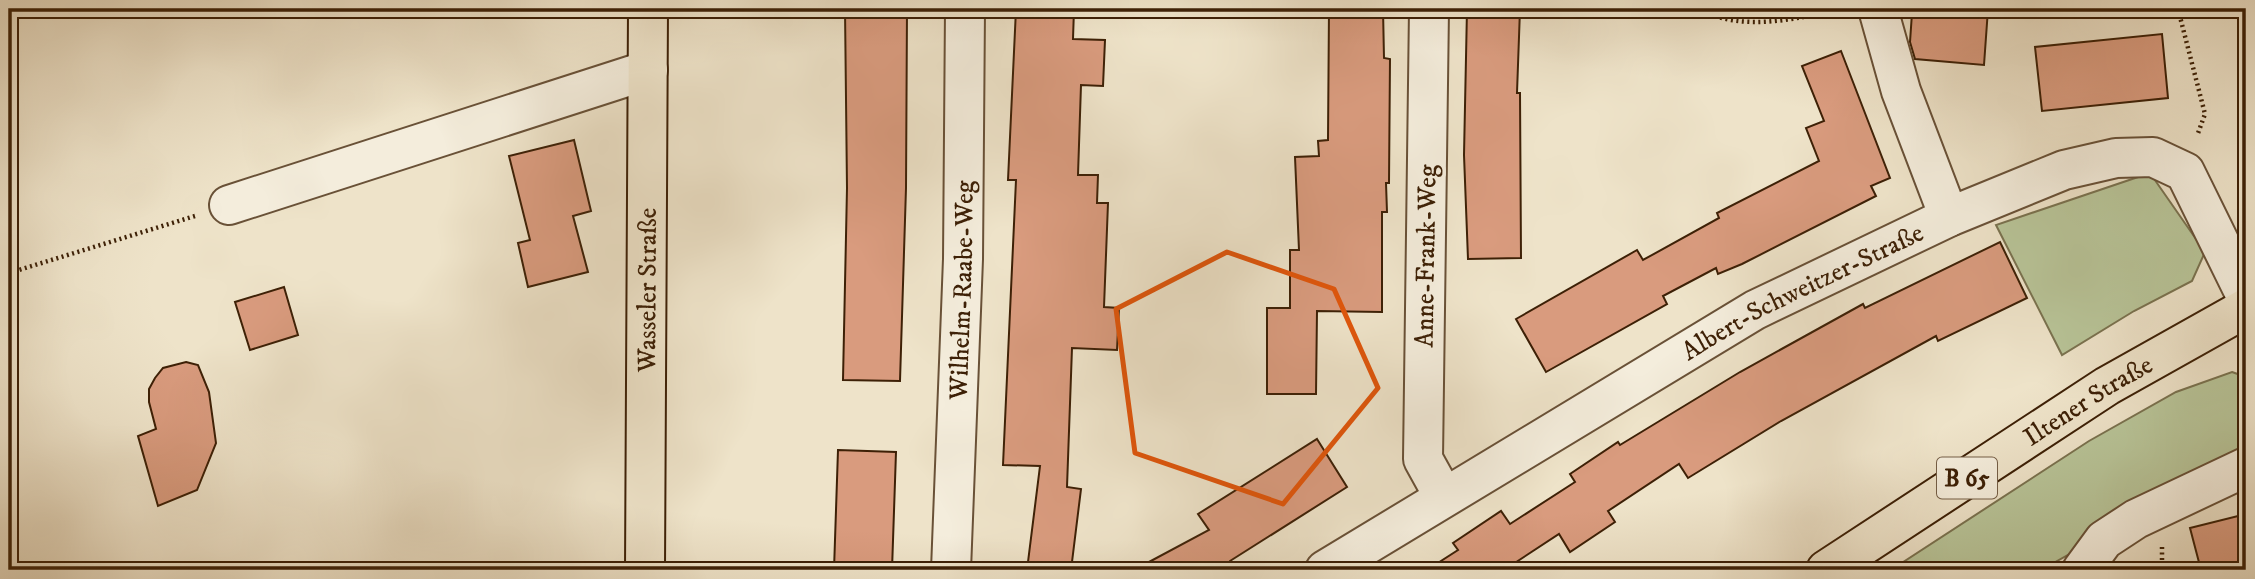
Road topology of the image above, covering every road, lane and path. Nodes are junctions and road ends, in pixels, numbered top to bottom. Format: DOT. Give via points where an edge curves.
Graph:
graph roads {
  1 [pos="648,9"];
  2 [pos="965,9"];
  3 [pos="1429,9"];
  4 [pos="1700,9"];
  5 [pos="1844,9"];
  6 [pos="1878,9"];
  7 [pos="2178,9"];
  8 [pos="648,70"];
  9 [pos="2185,173"];
  10 [pos="229,205"];
  11 [pos="1949,217"];
  12 [pos="9,273"];
  13 [pos="2246,296"];
  14 [pos="2246,308"];
  15 [pos="2246,467"];
  16 [pos="1444,497"];
  17 [pos="645,570"];
  18 [pos="951,570"];
  19 [pos="1325,570"];
  20 [pos="1826,570"];
  21 [pos="2082,570"];
  1 -- 8 [label="main road, Wasseler Straße"];
  2 -- 18 [label="street, Wilhelm-Raabe-Weg" via="963,259"];
  3 -- 16 [label="street, Anne-Frank-Weg" via="1423,459"];
  4 -- 5 [label="path" via="1711,15 1779,22"];
  6 -- 11 [label="street" via="1900,91"];
  7 -- 9 [label="path" via="2205,114"];
  8 -- 10 [label="street"];
  8 -- 17 [label="main road, Wasseler Straße"];
  9 -- 11 [label="street, Albert-Schweitzer-Straße" via="2153,157 2116,158 2064,170"];
  9 -- 13 [label="street"];
  10 -- 12 [label="path"];
  11 -- 16 [label="street, Albert-Schweitzer-Straße" via="1755,310"];
  14 -- 20 [label="main road, Iltener Straße / B 65" via="2106,386"];
  15 -- 21 [label="street" via="2136,519 2104,540"];
  16 -- 19 [label="street, Albert-Schweitzer-Straße"];
}
